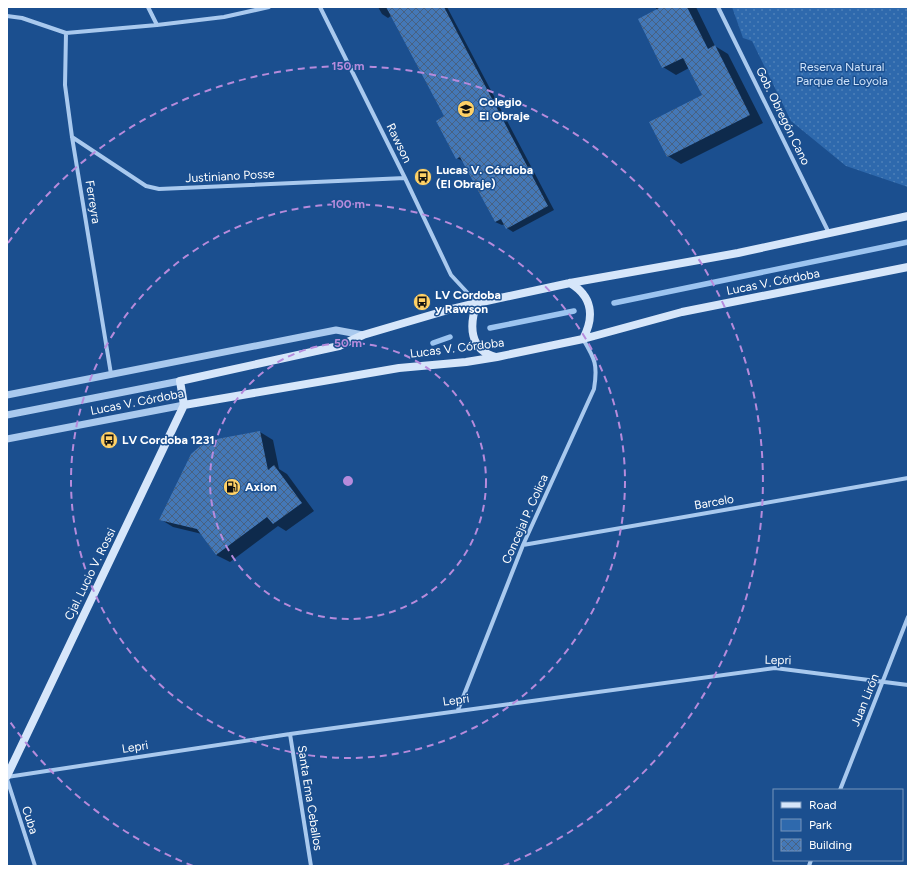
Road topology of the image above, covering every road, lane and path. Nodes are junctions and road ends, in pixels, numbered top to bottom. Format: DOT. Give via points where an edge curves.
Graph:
graph roads {
  1 [pos="148,7"];
  2 [pos="269,7"];
  3 [pos="320,7"];
  4 [pos="718,7"];
  5 [pos="7,16"];
  6 [pos="157,24"];
  7 [pos="66,33"];
  8 [pos="72,137"];
  9 [pos="405,178"];
  10 [pos="908,216"];
  11 [pos="829,233"];
  12 [pos="908,267"];
  13 [pos="570,283"];
  14 [pos="477,303"];
  15 [pos="363,335"];
  16 [pos="583,339"];
  17 [pos="496,357"];
  18 [pos="111,374"];
  19 [pos="180,381"];
  20 [pos="7,395"];
  21 [pos="184,405"];
  22 [pos="7,415"];
  23 [pos="7,440"];
  24 [pos="908,478"];
  25 [pos="523,545"];
  26 [pos="908,618"];
  27 [pos="883,682"];
  28 [pos="908,686"];
  29 [pos="458,710"];
  30 [pos="290,734"];
  31 [pos="7,777"];
  32 [pos="840,789"];
  33 [pos="35,866"];
  34 [pos="311,866"];
  1 -- 6 [label="street"];
  2 -- 6 [label="street" via="224,17"];
  3 -- 9 [label="street, Rawson"];
  4 -- 11 [label="street, Gob. Obregón Cano"];
  5 -- 7 [label="street" via="22,18"];
  6 -- 7 [label="street"];
  7 -- 8 [label="street, Ferreyra" via="65,85"];
  8 -- 9 [label="street, Justiniano Posse" via="146,186 159,189"];
  8 -- 18 [label="street, Ferreyra"];
  9 -- 14 [label="street, Rawson" via="451,275"];
  10 -- 11 [label="main road, Lucas V. Córdoba"];
  11 -- 13 [label="main road, Lucas V. Córdoba" via="738,253"];
  12 -- 16 [label="main road, Lucas V. Córdoba" via="682,312"];
  13 -- 14 [label="main road, Lucas V. Córdoba"];
  13 -- 16 [label="main road" via="578,288 588,301 590,318"];
  14 -- 15 [label="main road, Lucas V. Córdoba"];
  14 -- 17 [label="main road" via="471,327 473,336 482,350"];
  15 -- 18 [label="street, Lucas V. Córdoba" via="336,330"];
  15 -- 19 [label="main road, Lucas V. Córdoba" via="340,346"];
  16 -- 17 [label="main road, Lucas V. Córdoba"];
  16 -- 25 [label="street, Concejal P. Colica" via="596,363 594,388"];
  17 -- 21 [label="main road, Lucas V. Córdoba" via="399,368"];
  18 -- 20 [label="street, Lucas V. Córdoba"];
  19 -- 21 [label="main road"];
  19 -- 22 [label="street, Lucas V. Córdoba"];
  21 -- 23 [label="street, Lucas V. Córdoba"];
  21 -- 31 [label="main road, Cjal. Lucio V. Rossi"];
  24 -- 25 [label="street, Barcelo"];
  25 -- 29 [label="street, Concejal P. Colica"];
  26 -- 27 [label="street, Juan Lirón"];
  27 -- 28 [label="street, Lepri"];
  27 -- 29 [label="street, Lepri" via="775,668"];
  27 -- 32 [label="street, Juan Lirón"];
  29 -- 30 [label="street, Lepri"];
  30 -- 31 [label="street, Lepri"];
  30 -- 34 [label="street, Santa Ema Ceballos"];
  31 -- 33 [label="street, Cuba"];
}
